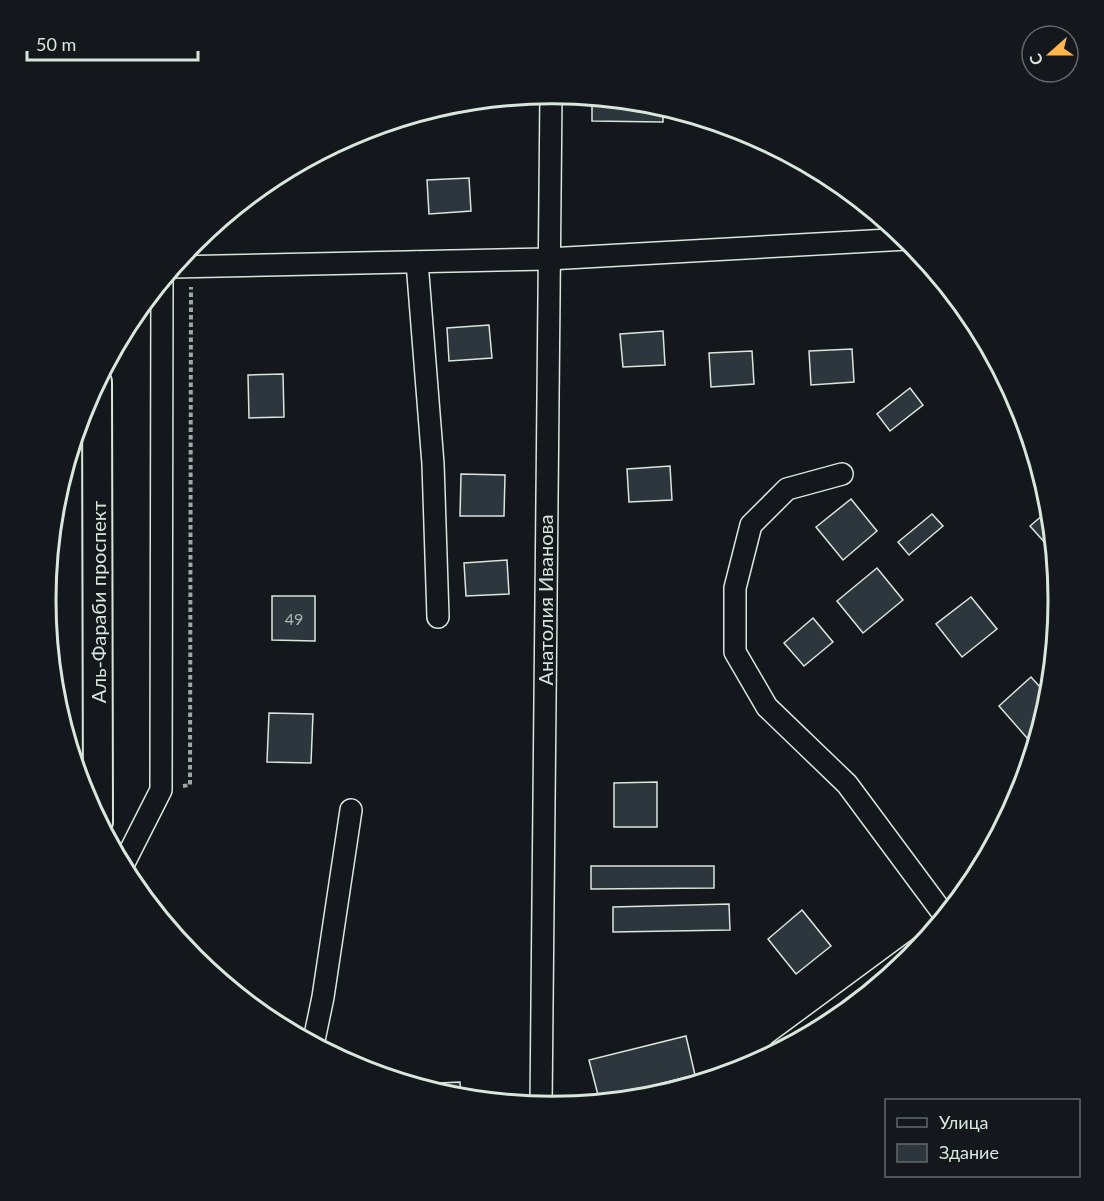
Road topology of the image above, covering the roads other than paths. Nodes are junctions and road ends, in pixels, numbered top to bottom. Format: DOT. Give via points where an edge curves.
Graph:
graph roads {
  1 [pos="551,104"];
  2 [pos="893,240"];
  3 [pos="548,259"];
  4 [pos="417,262"];
  5 [pos="185,266"];
  6 [pos="162,293"];
  7 [pos="97,402"];
  8 [pos="842,474"];
  9 [pos="438,617"];
  10 [pos="98,801"];
  11 [pos="351,810"];
  12 [pos="127,857"];
  13 [pos="940,910"];
  14 [pos="315,1036"];
  15 [pos="541,1097"];
  1 -- 3 [label="street, Анатолия Иванова"];
  2 -- 3 [label="street"];
  3 -- 4 [label="street"];
  3 -- 15 [label="street, Анатолия Иванова"];
  4 -- 5 [label="street"];
  4 -- 9 [label="street" via="433,464"];
  6 -- 12 [label="street" via="161,790"];
  7 -- 10 [label="street, Аль-Фараби проспект"];
  8 -- 13 [label="street" via="787,489 751,525 735,588 735,652 767,707 848,784"];
  11 -- 14 [label="street"];
}
